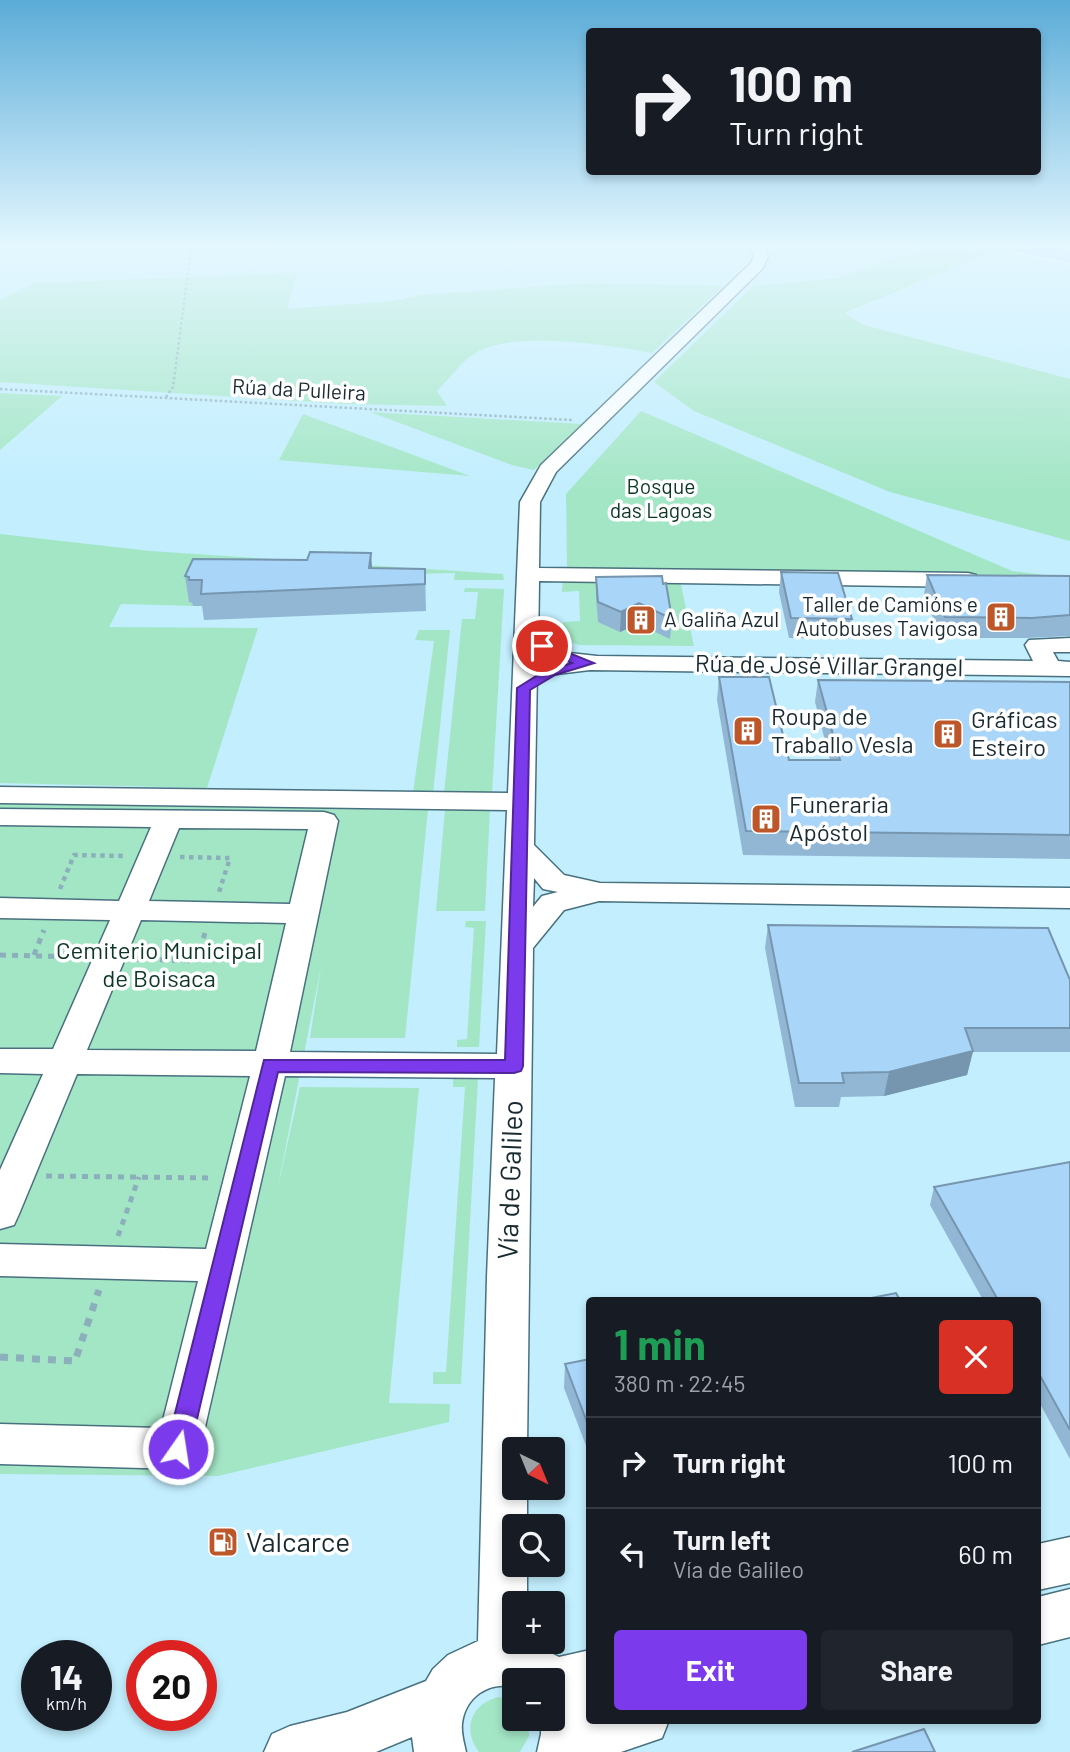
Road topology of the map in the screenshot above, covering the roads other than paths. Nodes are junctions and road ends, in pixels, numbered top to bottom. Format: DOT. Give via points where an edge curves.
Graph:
graph roads {
  1 [pos="694,327"];
  2 [pos="527,574"];
  3 [pos="986,580"];
  4 [pos="526,635"];
  5 [pos="1070,645"];
  6 [pos="525,662"];
  7 [pos="587,663"];
  8 [pos="1059,669"];
  9 [pos="523,688"];
  10 [pos="0,795"];
  11 [pos="520,802"];
  12 [pos="0,817"];
  13 [pos="169,818"];
  14 [pos="520,847"];
  15 [pos="519,893"];
  16 [pos="553,893"];
  17 [pos="1070,898"];
  18 [pos="0,908"];
  19 [pos="129,911"];
  20 [pos="303,914"];
  21 [pos="518,945"];
  22 [pos="0,1061"];
  23 [pos="65,1062"];
  24 [pos="270,1065"];
  25 [pos="514,1066"];
  26 [pos="0,1214"];
  27 [pos="0,1260"];
  28 [pos="222,1265"];
  29 [pos="0,1444"];
  30 [pos="1070,1560"];
  31 [pos="1041,1566"];
  32 [pos="1070,1613"];
  33 [pos="1041,1620"];
  34 [pos="502,1659"];
  35 [pos="534,1668"];
  36 [pos="586,1676"];
  37 [pos="565,1681"];
  38 [pos="442,1700"];
  39 [pos="565,1709"];
  40 [pos="632,1724"];
  41 [pos="564,1747"];
  42 [pos="290,1752"];
  43 [pos="440,1752"];
  1 -- 2 [label="street, Vía de Galileo" via="548,469 535,490 529,515"];
  2 -- 3 [label="street"];
  2 -- 4 [label="street, Vía de Galileo"];
  4 -- 6 [label="street, Vía de Galileo"];
  4 -- 7 [label="street, Rúa de José Villar Grangel" via="565,657"];
  5 -- 8 [label="street" via="1037,645"];
  6 -- 7 [label="street, Rúa de José Villar Grangel" via="551,658"];
  6 -- 9 [label="street, Vía de Galileo"];
  7 -- 8 [label="street, Rúa de José Villar Grangel"];
  7 -- 9 [label="street, Rúa de José Villar Grangel" via="550,673"];
  9 -- 11 [label="street, Vía de Galileo"];
  10 -- 11 [label="street"];
  11 -- 14 [label="street, Vía de Galileo"];
  12 -- 13 [label="street"];
  13 -- 19 [label="street"];
  13 -- 20 [label="street" via="324,821"];
  14 -- 15 [label="street, Vía de Galileo"];
  14 -- 16 [label="street"];
  15 -- 16 [label="street"];
  15 -- 21 [label="street, Vía de Galileo"];
  16 -- 17 [label="street"];
  16 -- 21 [label="street"];
  18 -- 19 [label="street"];
  19 -- 20 [label="street"];
  19 -- 23 [label="street"];
  20 -- 24 [label="street"];
  21 -- 25 [label="street, Vía de Galileo"];
  22 -- 23 [label="street"];
  23 -- 24 [label="street"];
  23 -- 26 [label="street"];
  24 -- 25 [label="street"];
  24 -- 28 [label="street"];
  25 -- 34 [label="street, Vía de Galileo"];
  27 -- 28 [label="street"];
  28 -- 29 [label="street" via="178,1449"];
  30 -- 31 [label="street"];
  32 -- 33 [label="street"];
  34 -- 35 [label="street"];
  34 -- 38 [label="street" via="467,1670"];
  36 -- 37 [label="street"];
  38 -- 42 [label="street" via="347,1738"];
  38 -- 43 [label="street" via="436,1721"];
  39 -- 41 [label="street"];
  40 -- 41 [label="street"];
}
